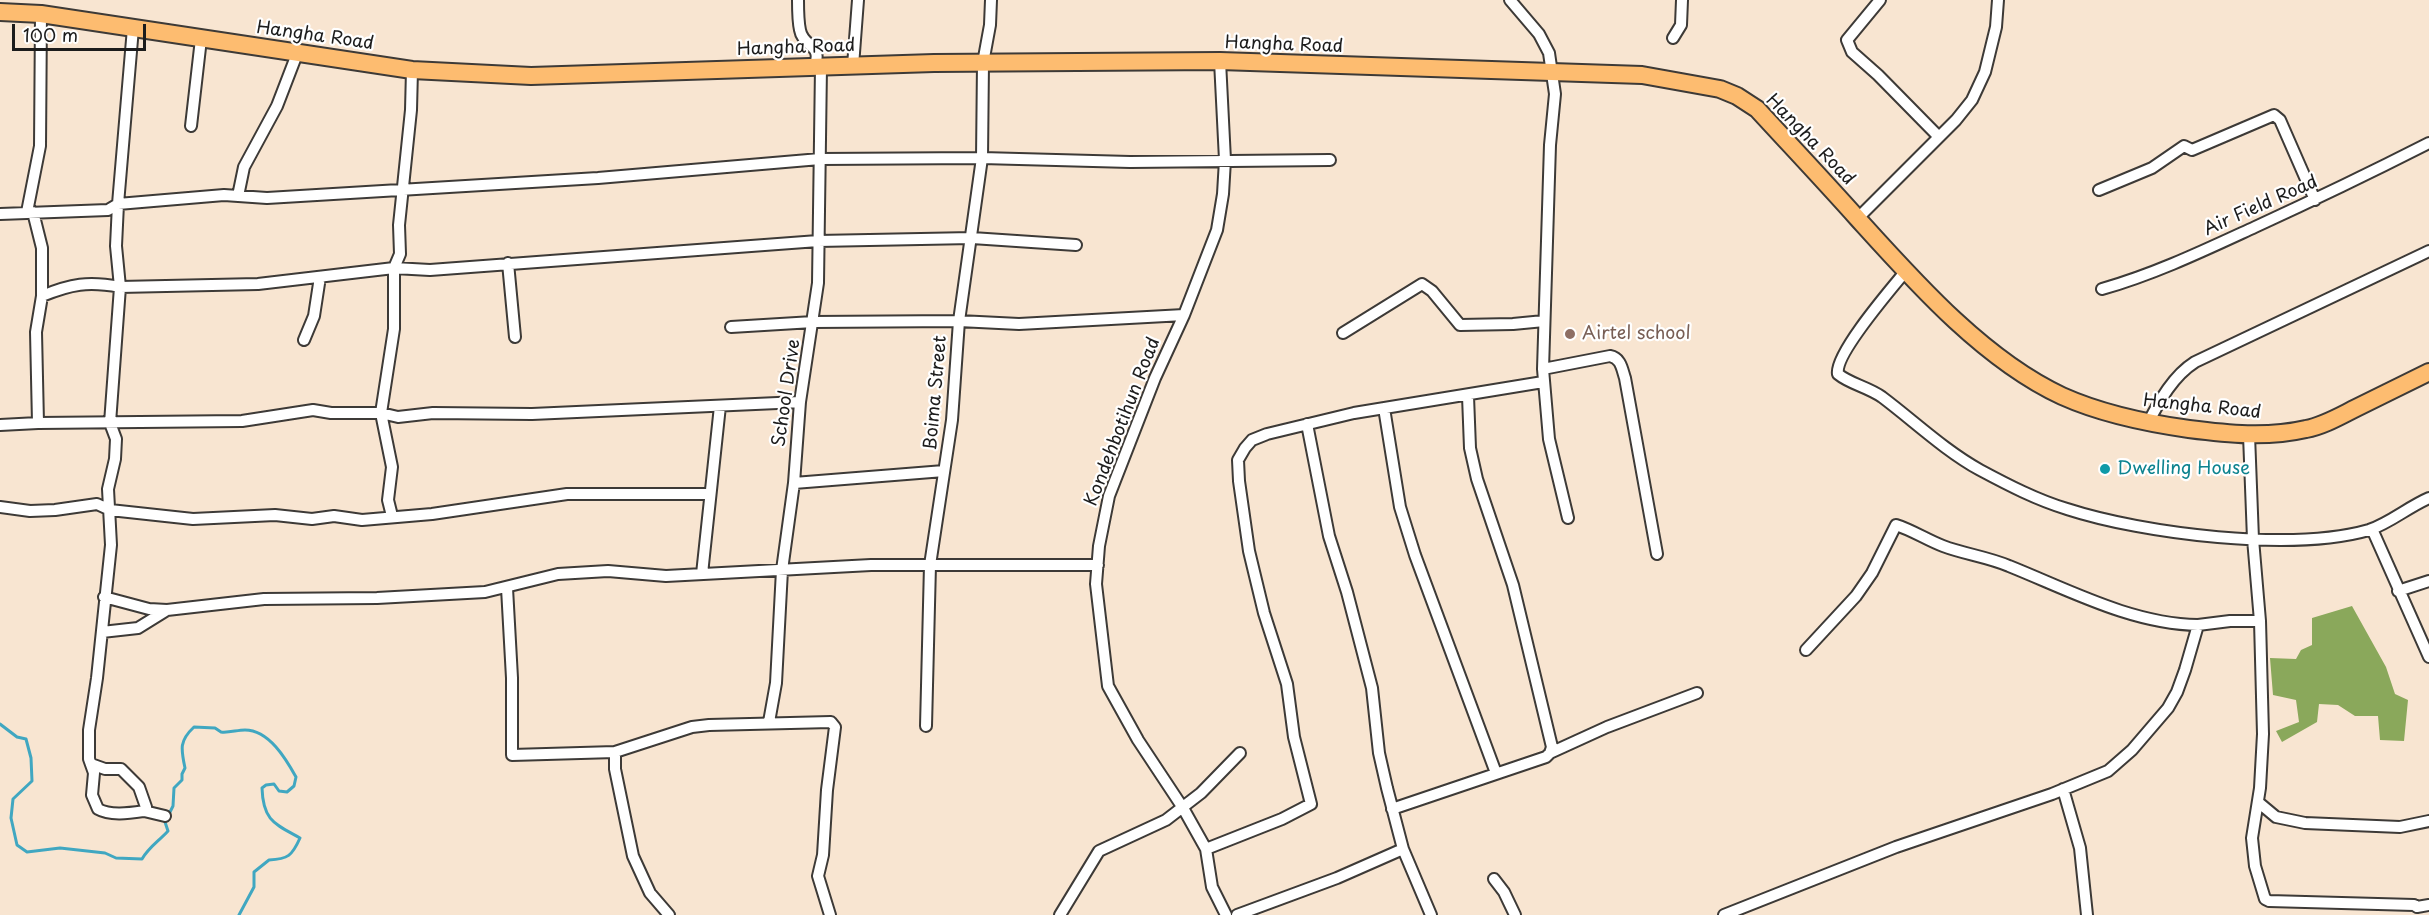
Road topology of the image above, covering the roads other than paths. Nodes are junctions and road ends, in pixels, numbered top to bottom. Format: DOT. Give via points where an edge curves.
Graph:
graph roads {
  1 [pos="798,0"];
  2 [pos="858,0"];
  3 [pos="991,0"];
  4 [pos="1510,0"];
  5 [pos="1682,0"];
  6 [pos="1880,0"];
  7 [pos="1998,0"];
  8 [pos="0,12"];
  9 [pos="41,14"];
  10 [pos="133,28"];
  11 [pos="1673,38"];
  12 [pos="201,39"];
  13 [pos="297,54"];
  14 [pos="1220,61"];
  15 [pos="983,63"];
  16 [pos="853,66"];
  17 [pos="817,68"];
  18 [pos="412,70"];
  19 [pos="1551,73"];
  20 [pos="191,126"];
  21 [pos="1939,137"];
  22 [pos="2429,143"];
  23 [pos="982,158"];
  24 [pos="820,159"];
  25 [pos="1330,159"];
  26 [pos="1225,160"];
  27 [pos="401,189"];
  28 [pos="2099,190"];
  29 [pos="238,196"];
  30 [pos="2315,200"];
  31 [pos="118,204"];
  32 [pos="30,212"];
  33 [pos="0,214"];
  34 [pos="1858,218"];
  35 [pos="972,238"];
  36 [pos="818,241"];
  37 [pos="1076,245"];
  38 [pos="2429,251"];
  39 [pos="508,263"];
  40 [pos="394,268"];
  41 [pos="1905,272"];
  42 [pos="320,277"];
  43 [pos="120,288"];
  44 [pos="2102,289"];
  45 [pos="42,296"];
  46 [pos="1184,315"];
  47 [pos="959,321"];
  48 [pos="1544,321"];
  49 [pos="813,322"];
  50 [pos="731,327"];
  51 [pos="1343,333"];
  52 [pos="515,337"];
  53 [pos="304,340"];
  54 [pos="1542,369"];
  55 [pos="2429,372"];
  56 [pos="1543,382"];
  57 [pos="1468,396"];
  58 [pos="800,402"];
  59 [pos="720,406"];
  60 [pos="1384,408"];
  61 [pos="381,413"];
  62 [pos="38,423"];
  63 [pos="110,423"];
  64 [pos="2148,423"];
  65 [pos="1307,424"];
  66 [pos="0,425"];
  67 [pos="2249,435"];
  68 [pos="944,471"];
  69 [pos="794,483"];
  70 [pos="710,494"];
  71 [pos="2429,498"];
  72 [pos="0,507"];
  73 [pos="110,510"];
  74 [pos="392,516"];
  75 [pos="1568,518"];
  76 [pos="2372,529"];
  77 [pos="2253,539"];
  78 [pos="1658,554"];
  79 [pos="930,565"];
  80 [pos="1098,565"];
  81 [pos="782,570"];
  82 [pos="702,574"];
  83 [pos="2429,581"];
  84 [pos="507,588"];
  85 [pos="2398,591"];
  86 [pos="104,597"];
  87 [pos="167,610"];
  88 [pos="2260,621"];
  89 [pos="2198,625"];
  90 [pos="102,633"];
  91 [pos="1806,650"];
  92 [pos="2429,657"];
  93 [pos="1697,693"];
  94 [pos="769,722"];
  95 [pos="926,726"];
  96 [pos="615,752"];
  97 [pos="1240,753"];
  98 [pos="1550,753"];
  99 [pos="91,764"];
  100 [pos="1496,773"];
  101 [pos="2063,789"];
  102 [pos="2258,802"];
  103 [pos="1183,808"];
  104 [pos="1392,809"];
  105 [pos="144,811"];
  106 [pos="165,816"];
  107 [pos="2429,821"];
  108 [pos="1206,849"];
  109 [pos="1403,849"];
  110 [pos="1494,879"];
  111 [pos="2429,905"];
  112 [pos="1729,914"];
  113 [pos="669,915"];
  114 [pos="830,915"];
  115 [pos="1060,915"];
  116 [pos="1226,915"];
  117 [pos="1238,915"];
  118 [pos="1431,915"];
  119 [pos="1515,915"];
  120 [pos="2087,915"];
  1 -- 17 [label="street, School Drive" via="800,31 817,52"];
  2 -- 16 [label="street"];
  3 -- 15 [label="street, Boima Street"];
  4 -- 19 [label="street" via="1539,34 1549,53"];
  5 -- 11 [label="street" via="1681,25"];
  6 -- 21 [label="street" via="1847,40 1852,52"];
  7 -- 21 [label="street" via="1996,27 1980,86"];
  8 -- 9 [label="highway, Hangha Road"];
  9 -- 10 [label="highway, Hangha Road"];
  9 -- 32 [label="street" via="40,146"];
  10 -- 12 [label="highway, Hangha Road"];
  10 -- 31 [label="street"];
  12 -- 13 [label="highway, Hangha Road"];
  12 -- 20 [label="street"];
  13 -- 18 [label="highway, Hangha Road"];
  13 -- 29 [label="street" via="277,106 244,167"];
  14 -- 15 [label="highway, Hangha Road"];
  14 -- 19 [label="highway, Hangha Road"];
  14 -- 26 [label="street, Kondehbotihun Road"];
  15 -- 16 [label="highway, Hangha Road"];
  15 -- 23 [label="street, Boima Street"];
  16 -- 17 [label="highway, Hangha Road"];
  17 -- 18 [label="highway, Hangha Road" via="531,76"];
  17 -- 24 [label="street, School Drive"];
  18 -- 27 [label="street"];
  19 -- 34 [label="highway, Hangha Road" via="1642,75 1720,88 1737,96 1757,109"];
  19 -- 48 [label="street" via="1555,94"];
  21 -- 34 [label="street"];
  22 -- 30 [label="street, Air Field Road"];
  23 -- 24 [label="street"];
  23 -- 26 [label="street"];
  23 -- 35 [label="street, Boima Street"];
  24 -- 27 [label="street" via="598,178"];
  24 -- 36 [label="street, School Drive"];
  25 -- 26 [label="street"];
  26 -- 46 [label="street, Kondehbotihun Road" via="1216,230"];
  27 -- 29 [label="street" via="267,198"];
  27 -- 40 [label="street" via="400,254"];
  28 -- 30 [label="street" via="2152,168 2184,146 2192,150 2274,115 2280,120"];
  29 -- 31 [label="street"];
  30 -- 44 [label="street, Air Field Road" via="2190,256"];
  31 -- 32 [label="street" via="108,210"];
  31 -- 43 [label="street"];
  32 -- 33 [label="street"];
  32 -- 45 [label="street" via="42,248"];
  34 -- 41 [label="highway, Hangha Road"];
  35 -- 36 [label="street"];
  35 -- 37 [label="street"];
  35 -- 47 [label="street, Boima Street"];
  36 -- 39 [label="street"];
  36 -- 49 [label="street, School Drive"];
  38 -- 64 [label="street" via="2183,369"];
  39 -- 40 [label="street" via="430,270"];
  39 -- 52 [label="street"];
  40 -- 42 [label="street"];
  40 -- 61 [label="street" via="394,329"];
  41 -- 64 [label="highway, Hangha Road" via="1946,312 2028,377 2092,408"];
  41 -- 77 [label="street" via="1838,363 1838,374 1843,378 1878,395 1979,469 2057,506 2149,528"];
  42 -- 43 [label="street" via="258,284"];
  42 -- 53 [label="street" via="314,316"];
  43 -- 45 [label="street" via="70,285"];
  43 -- 63 [label="street"];
  45 -- 62 [label="street" via="36,332"];
  46 -- 47 [label="street" via="1019,324"];
  46 -- 80 [label="street, Kondehbotihun Road" via="1109,496"];
  47 -- 49 [label="street"];
  47 -- 68 [label="street, Boima Street"];
  48 -- 51 [label="street" via="1460,325 1422,284"];
  48 -- 54 [label="street"];
  49 -- 50 [label="street"];
  49 -- 58 [label="street, School Drive"];
  54 -- 56 [label="street"];
  54 -- 78 [label="street" via="1610,356 1620,362"];
  55 -- 67 [label="highway, Hangha Road" via="2308,429"];
  56 -- 57 [label="street"];
  56 -- 75 [label="street" via="1549,439"];
  57 -- 60 [label="street"];
  57 -- 98 [label="street" via="1470,448 1513,585 1552,747"];
  58 -- 59 [label="street"];
  58 -- 69 [label="street, School Drive"];
  59 -- 61 [label="street" via="398,417"];
  59 -- 70 [label="street"];
  60 -- 65 [label="street"];
  60 -- 100 [label="street" via="1400,507"];
  61 -- 63 [label="street" via="314,410 242,421"];
  61 -- 74 [label="street" via="392,467 388,500"];
  62 -- 63 [label="street"];
  62 -- 66 [label="street"];
  63 -- 73 [label="street" via="116,439 108,489"];
  64 -- 67 [label="highway, Hangha Road"];
  65 -- 104 [label="street" via="1329,536 1372,688 1379,753"];
  65 -- 108 [label="street" via="1252,440 1238,460 1249,551 1287,684 1294,737 1311,804"];
  67 -- 77 [label="street"];
  68 -- 69 [label="street"];
  68 -- 79 [label="street, Boima Street"];
  69 -- 81 [label="street, School Drive"];
  70 -- 74 [label="street" via="567,494 432,514"];
  70 -- 82 [label="street"];
  71 -- 76 [label="street"];
  72 -- 73 [label="street" via="30,511 97,504"];
  73 -- 74 [label="street" via="202,519 275,515 362,520"];
  73 -- 86 [label="street" via="111,545"];
  76 -- 77 [label="street" via="2325,537"];
  76 -- 85 [label="street"];
  77 -- 88 [label="street"];
  79 -- 80 [label="street"];
  79 -- 81 [label="street"];
  79 -- 95 [label="street, Boima Street"];
  80 -- 103 [label="street, Kondehbotihun Road" via="1097,601 1108,686"];
  81 -- 82 [label="street"];
  81 -- 94 [label="street, School Drive" via="776,683"];
  82 -- 84 [label="street" via="558,574"];
  83 -- 85 [label="street"];
  84 -- 87 [label="street" via="377,598 264,599"];
  84 -- 96 [label="street" via="512,755"];
  85 -- 92 [label="street"];
  86 -- 87 [label="street"];
  86 -- 90 [label="street"];
  87 -- 90 [label="street" via="138,628"];
  88 -- 89 [label="street"];
  88 -- 102 [label="street" via="2263,734"];
  89 -- 91 [label="street" via="2159,620 2087,598 2008,565 1945,547 1896,525 1856,596"];
  89 -- 101 [label="street" via="2177,692 2157,721 2118,764"];
  90 -- 99 [label="street" via="89,730"];
  93 -- 98 [label="street"];
  94 -- 96 [label="street" via="692,727"];
  94 -- 114 [label="street" via="824,721 835,727 818,876"];
  96 -- 113 [label="street" via="633,856 650,893"];
  97 -- 103 [label="street"];
  98 -- 100 [label="street"];
  99 -- 105 [label="street" via="105,770 121,769 142,792"];
  99 -- 105 [label="street" via="92,795 98,809"];
  100 -- 104 [label="street"];
  101 -- 112 [label="street" via="1896,847"];
  101 -- 120 [label="street" via="2080,848"];
  102 -- 107 [label="street" via="2276,817 2305,823 2400,827"];
  102 -- 111 [label="street" via="2253,849 2265,899"];
  103 -- 108 [label="street, Kondehbotihun Road"];
  103 -- 115 [label="street" via="1141,833 1099,851"];
  104 -- 109 [label="street"];
  105 -- 106 [label="street"];
  108 -- 116 [label="street, Kondehbotihun Road" via="1212,887"];
  109 -- 117 [label="street"];
  109 -- 118 [label="street"];
  110 -- 119 [label="street"];
}
